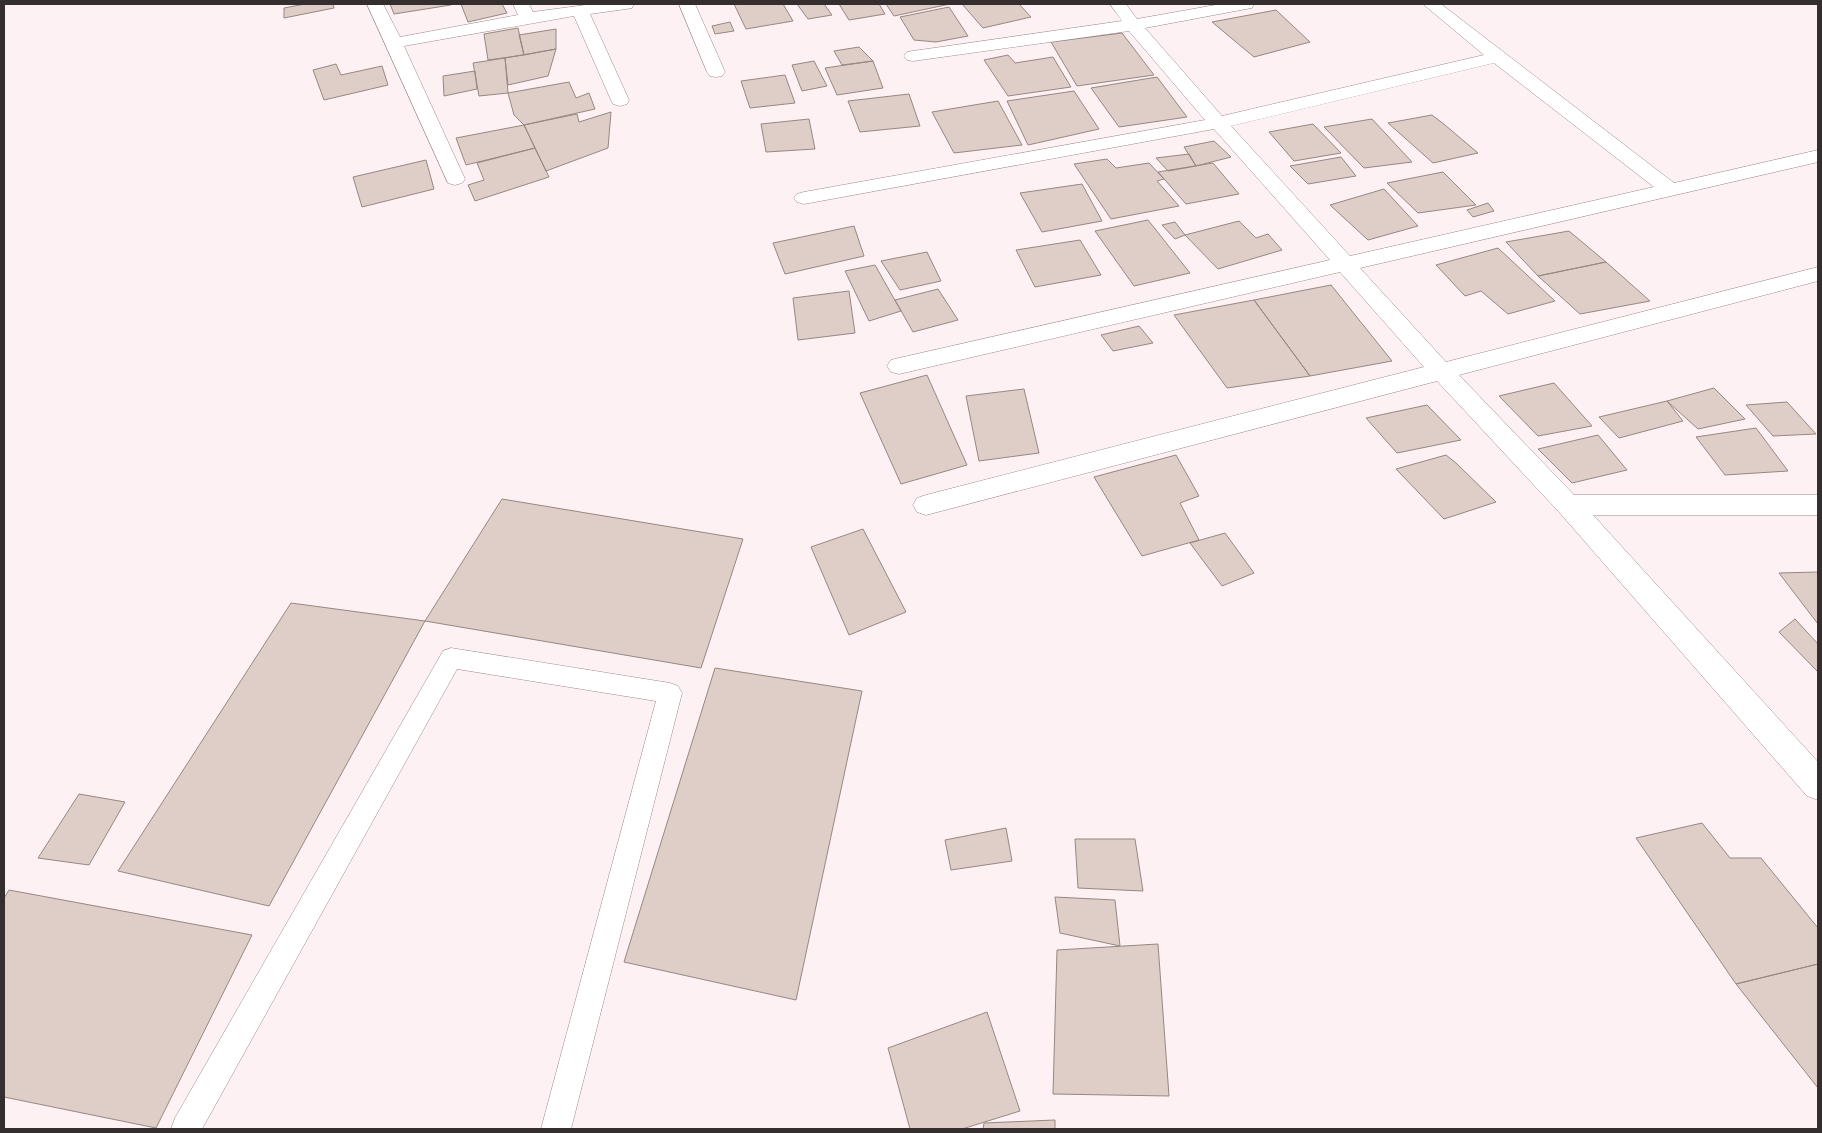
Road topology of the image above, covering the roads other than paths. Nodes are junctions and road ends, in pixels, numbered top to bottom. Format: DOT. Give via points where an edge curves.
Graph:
graph roads {
  1 [pos="375,4"];
  2 [pos="626,4"];
  3 [pos="687,4"];
  4 [pos="1118,4"];
  5 [pos="1246,4"];
  6 [pos="1432,4"];
  7 [pos="580,10"];
  8 [pos="525,11"];
  9 [pos="1133,25"];
  10 [pos="394,43"];
  11 [pos="914,56"];
  12 [pos="1496,57"];
  13 [pos="716,72"];
  14 [pos="620,100"];
  15 [pos="1218,123"];
  16 [pos="1818,156"];
  17 [pos="455,179"];
  18 [pos="1669,189"];
  19 [pos="804,198"];
  20 [pos="1346,262"];
  21 [pos="1818,274"];
  22 [pos="899,366"];
  23 [pos="1441,371"];
  24 [pos="926,505"];
  25 [pos="1568,505"];
  26 [pos="1818,505"];
  27 [pos="1818,785"];
  28 [pos="186,1129"];
  29 [pos="556,1129"];
  1 -- 10 [label="street"];
  2 -- 7 [label="street"];
  3 -- 13 [label="street"];
  4 -- 9 [label="street"];
  5 -- 9 [label="street"];
  6 -- 12 [label="street"];
  7 -- 8 [label="street"];
  7 -- 14 [label="street"];
  8 -- 10 [label="street"];
  9 -- 11 [label="street"];
  9 -- 15 [label="street"];
  10 -- 17 [label="street"];
  12 -- 15 [label="street"];
  12 -- 18 [label="street"];
  15 -- 19 [label="street"];
  15 -- 20 [label="street"];
  16 -- 18 [label="street"];
  18 -- 20 [label="street"];
  20 -- 22 [label="street"];
  20 -- 23 [label="street"];
  21 -- 23 [label="street"];
  23 -- 24 [label="street"];
  23 -- 25 [label="street"];
  25 -- 26 [label="street"];
  25 -- 27 [label="street"];
  28 -- 29 [label="lane" via="451,658 670,693"];
}
